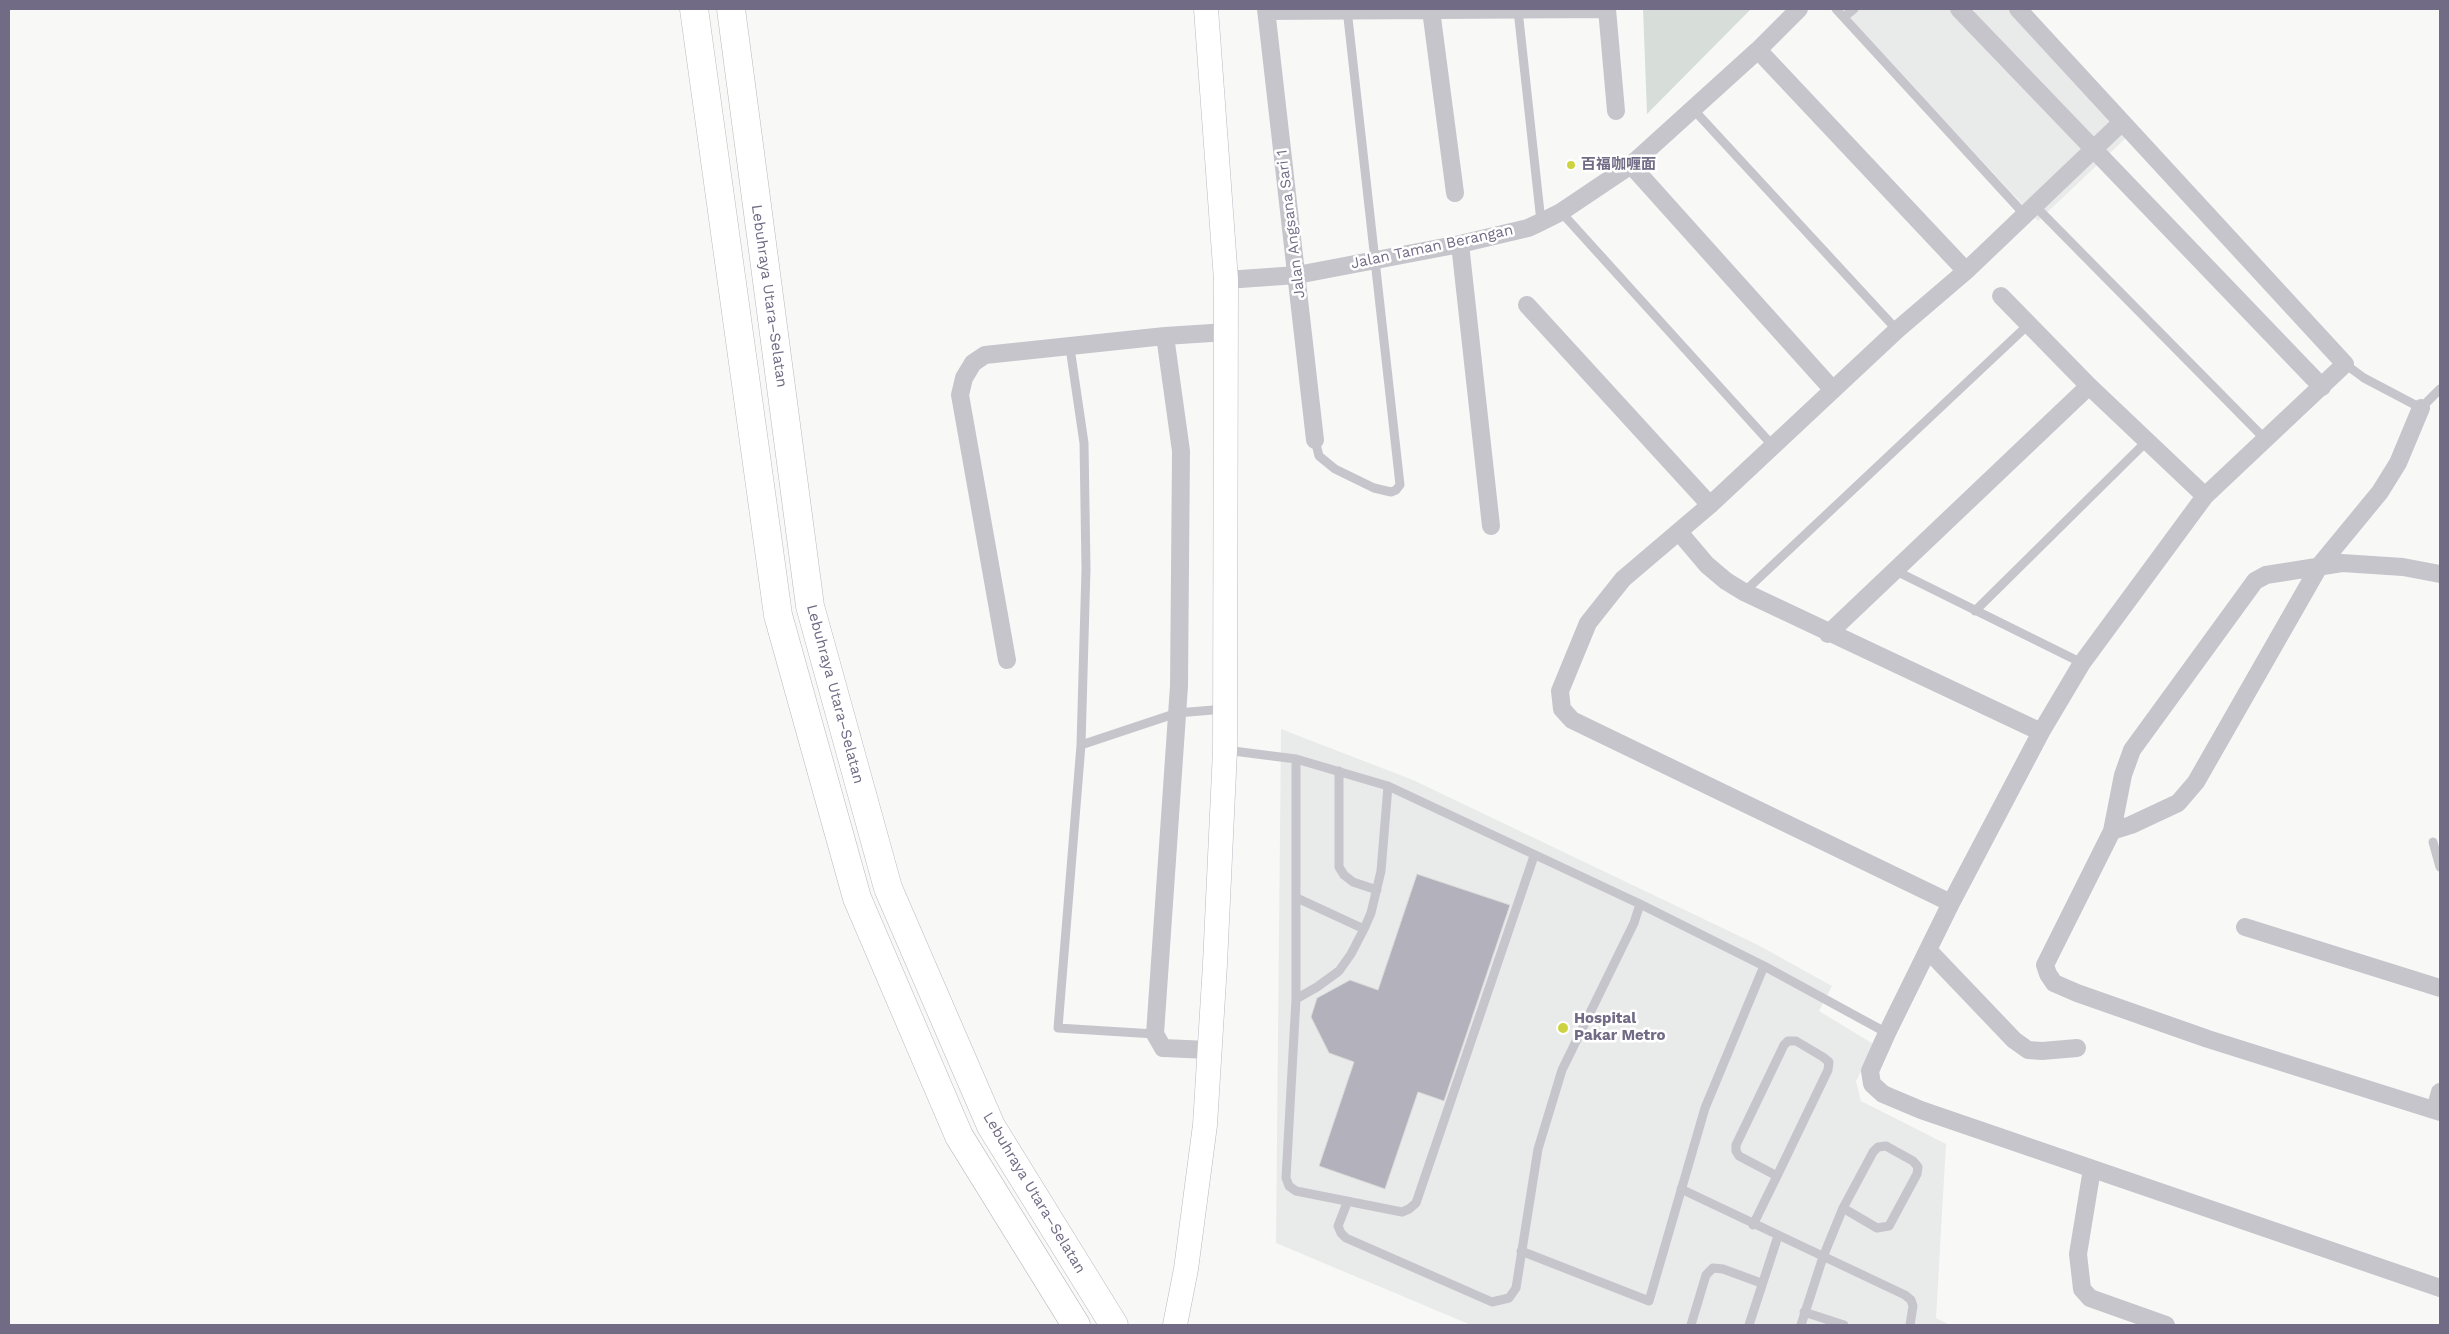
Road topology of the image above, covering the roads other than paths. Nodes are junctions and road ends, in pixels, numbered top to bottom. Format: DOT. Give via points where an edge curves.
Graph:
graph roads {
  1 [pos="694,9"];
  2 [pos="731,9"];
  3 [pos="1206,9"];
  4 [pos="1347,9"];
  5 [pos="1607,9"];
  6 [pos="1799,9"];
  7 [pos="1836,9"];
  8 [pos="1854,9"];
  9 [pos="1959,9"];
  10 [pos="2018,9"];
  11 [pos="1266,10"];
  12 [pos="1430,10"];
  13 [pos="1518,10"];
  14 [pos="1844,17"];
  15 [pos="1758,50"];
  16 [pos="1693,108"];
  17 [pos="1616,111"];
  18 [pos="2121,122"];
  19 [pos="2095,148"];
  20 [pos="1631,165"];
  21 [pos="1455,193"];
  22 [pos="2030,210"];
  23 [pos="1560,212"];
  24 [pos="1542,222"];
  25 [pos="1460,244"];
  26 [pos="1376,259"];
  27 [pos="1966,271"];
  28 [pos="1297,275"];
  29 [pos="1226,280"];
  30 [pos="2001,296"];
  31 [pos="1527,305"];
  32 [pos="2028,325"];
  33 [pos="1897,330"];
  34 [pos="1227,332"];
  35 [pos="1165,336"];
  36 [pos="1070,348"];
  37 [pos="2345,364"];
  38 [pos="2089,386"];
  39 [pos="2322,387"];
  40 [pos="2440,389"];
  41 [pos="1833,390"];
  42 [pos="2421,408"];
  43 [pos="1315,440"];
  44 [pos="2266,440"];
  45 [pos="2147,441"];
  46 [pos="1774,446"];
  47 [pos="2205,496"];
  48 [pos="1710,504"];
  49 [pos="1491,526"];
  50 [pos="1679,532"];
  51 [pos="2320,566"];
  52 [pos="1896,571"];
  53 [pos="2440,574"];
  54 [pos="1744,592"];
  55 [pos="1975,611"];
  56 [pos="1828,634"];
  57 [pos="1008,660"];
  58 [pos="2082,664"];
  59 [pos="1225,709"];
  60 [pos="1176,713"];
  61 [pos="2041,732"];
  62 [pos="1081,745"];
  63 [pos="1225,750"];
  64 [pos="1296,759"];
  65 [pos="1339,771"];
  66 [pos="1388,786"];
  67 [pos="2112,831"];
  68 [pos="2433,842"];
  69 [pos="1534,856"];
  70 [pos="2440,867"];
  71 [pos="1377,890"];
  72 [pos="1296,898"];
  73 [pos="1951,903"];
  74 [pos="1640,904"];
  75 [pos="2245,927"];
  76 [pos="1364,929"];
  77 [pos="1928,950"];
  78 [pos="1764,966"];
  79 [pos="2440,988"];
  80 [pos="1296,999"];
  81 [pos="1887,1033"];
  82 [pos="1155,1034"];
  83 [pos="2077,1048"];
  84 [pos="1209,1050"];
  85 [pos="2440,1092"];
  86 [pos="2438,1111"];
  87 [pos="2092,1169"];
  88 [pos="1777,1176"];
  89 [pos="1681,1189"];
  90 [pos="1347,1203"];
  91 [pos="1843,1208"];
  92 [pos="1753,1225"];
  93 [pos="1778,1236"];
  94 [pos="1520,1251"];
  95 [pos="1823,1257"];
  96 [pos="1761,1283"];
  97 [pos="2440,1288"];
  98 [pos="1804,1312"];
  99 [pos="1076,1325"];
  100 [pos="1114,1325"];
  101 [pos="1175,1325"];
  102 [pos="1691,1325"];
  103 [pos="1749,1325"];
  104 [pos="1801,1325"];
  105 [pos="1844,1325"];
  106 [pos="1910,1325"];
  107 [pos="2166,1325"];
  1 -- 99 [label="highway" via="778,615 857,898 959,1136"];
  2 -- 100 [label="highway, Lebuhraya Utara–Selatan" via="810,606 888,888 991,1126"];
  3 -- 29 [label="main road"];
  4 -- 11 [label="street"];
  4 -- 12 [label="street"];
  4 -- 26 [label="lane"];
  5 -- 13 [label="street"];
  5 -- 17 [label="street"];
  6 -- 15 [label="street, Jalan Taman Berangan"];
  7 -- 14 [label="lane"];
  8 -- 14 [label="lane"];
  9 -- 19 [label="street"];
  10 -- 18 [label="street"];
  11 -- 28 [label="street, Jalan Angsana Sari 1"];
  12 -- 13 [label="street"];
  12 -- 21 [label="street"];
  13 -- 24 [label="lane"];
  14 -- 22 [label="lane"];
  15 -- 16 [label="street, Jalan Taman Berangan"];
  15 -- 27 [label="street"];
  16 -- 20 [label="street, Jalan Taman Berangan"];
  16 -- 33 [label="lane"];
  18 -- 19 [label="street"];
  18 -- 37 [label="street"];
  19 -- 22 [label="street"];
  19 -- 39 [label="street"];
  20 -- 23 [label="street, Jalan Taman Berangan"];
  20 -- 41 [label="street"];
  22 -- 27 [label="street"];
  22 -- 44 [label="lane"];
  23 -- 24 [label="street, Jalan Taman Berangan"];
  23 -- 46 [label="lane"];
  24 -- 25 [label="street, Jalan Taman Berangan"];
  25 -- 26 [label="street, Jalan Taman Berangan"];
  25 -- 49 [label="street"];
  26 -- 28 [label="street, Jalan Taman Berangan"];
  26 -- 43 [label="lane" via="1400,485 1391,492 1374,488 1335,469 1319,456"];
  27 -- 33 [label="street"];
  28 -- 29 [label="street, Jalan Taman Berangan"];
  28 -- 43 [label="street, Jalan Angsana Sari 1"];
  29 -- 34 [label="main road"];
  30 -- 32 [label="street"];
  31 -- 48 [label="street"];
  32 -- 38 [label="street"];
  32 -- 54 [label="lane"];
  33 -- 41 [label="street"];
  34 -- 35 [label="street"];
  34 -- 59 [label="main road" via="1224,414"];
  35 -- 36 [label="street"];
  35 -- 60 [label="street" via="1181,451"];
  36 -- 57 [label="street" via="985,355 973,363 964,378 960,395"];
  36 -- 62 [label="lane" via="1084,443 1087,498"];
  37 -- 39 [label="street"];
  37 -- 42 [label="lane" via="2364,378"];
  38 -- 45 [label="street"];
  38 -- 52 [label="street"];
  39 -- 44 [label="street"];
  40 -- 42 [label="lane"];
  41 -- 46 [label="street"];
  42 -- 51 [label="street" via="2398,463 2380,492"];
  44 -- 47 [label="street"];
  45 -- 47 [label="street"];
  45 -- 55 [label="lane"];
  46 -- 48 [label="street"];
  47 -- 58 [label="street"];
  48 -- 50 [label="street"];
  50 -- 54 [label="street" via="1707,565"];
  50 -- 73 [label="street" via="1623,579 1588,623 1560,691 1562,709 1572,720"];
  51 -- 53 [label="street" via="2342,563 2403,567"];
  51 -- 67 [label="street" via="2187,794 2178,803"];
  51 -- 67 [label="street" via="2266,575 2247,589 2132,750 2124,769"];
  52 -- 55 [label="lane"];
  52 -- 56 [label="street"];
  54 -- 56 [label="street"];
  55 -- 58 [label="lane"];
  56 -- 61 [label="street"];
  58 -- 61 [label="street"];
  59 -- 60 [label="lane"];
  59 -- 63 [label="main road"];
  60 -- 62 [label="lane"];
  60 -- 82 [label="street"];
  61 -- 73 [label="street"];
  62 -- 82 [label="lane" via="1058,1028"];
  63 -- 64 [label="lane"];
  63 -- 84 [label="main road"];
  64 -- 65 [label="lane"];
  64 -- 72 [label="lane"];
  65 -- 66 [label="lane"];
  65 -- 71 [label="lane" via="1339,867 1354,882"];
  66 -- 69 [label="lane"];
  66 -- 71 [label="lane" via="1386,830"];
  67 -- 86 [label="street" via="2045,965 2054,982 2208,1039"];
  68 -- 70 [label="lane"];
  69 -- 74 [label="lane"];
  69 -- 90 [label="lane" via="1416,1203 1402,1212"];
  71 -- 76 [label="lane"];
  72 -- 76 [label="lane"];
  72 -- 80 [label="lane"];
  73 -- 77 [label="street"];
  74 -- 78 [label="lane"];
  74 -- 94 [label="lane" via="1634,923 1562,1070 1538,1149"];
  75 -- 79 [label="street"];
  76 -- 80 [label="lane" via="1339,971"];
  77 -- 81 [label="street"];
  77 -- 83 [label="street" via="1995,1022 2028,1050"];
  78 -- 81 [label="lane"];
  78 -- 89 [label="lane" via="1705,1108"];
  80 -- 90 [label="lane" via="1286,1178 1296,1191"];
  81 -- 87 [label="street" via="1870,1071 1872,1084 1883,1094"];
  82 -- 84 [label="street" via="1163,1048"];
  84 -- 101 [label="main road" via="1205,1124"];
  85 -- 86 [label="street"];
  87 -- 97 [label="street"];
  87 -- 107 [label="street" via="2078,1254 2082,1289 2090,1298"];
  88 -- 88 [label="lane" via="1828,1070 1829,1062 1796,1041 1788,1041 1784,1045 1736,1145 1740,1156"];
  88 -- 92 [label="lane"];
  89 -- 92 [label="lane"];
  89 -- 94 [label="lane" via="1650,1300"];
  90 -- 94 [label="lane" via="1338,1226 1346,1238 1492,1302 1508,1298 1516,1288"];
  91 -- 91 [label="lane" via="1872,1152 1878,1147 1886,1146 1918,1167 1889,1226 1877,1228"];
  91 -- 95 [label="lane"];
  92 -- 93 [label="lane"];
  93 -- 95 [label="lane"];
  93 -- 96 [label="lane"];
  95 -- 98 [label="lane"];
  95 -- 106 [label="lane" via="1905,1295 1913,1306"];
  96 -- 102 [label="lane" via="1713,1268 1706,1275"];
  96 -- 103 [label="lane"];
  98 -- 104 [label="lane"];
  98 -- 105 [label="lane"];
}
